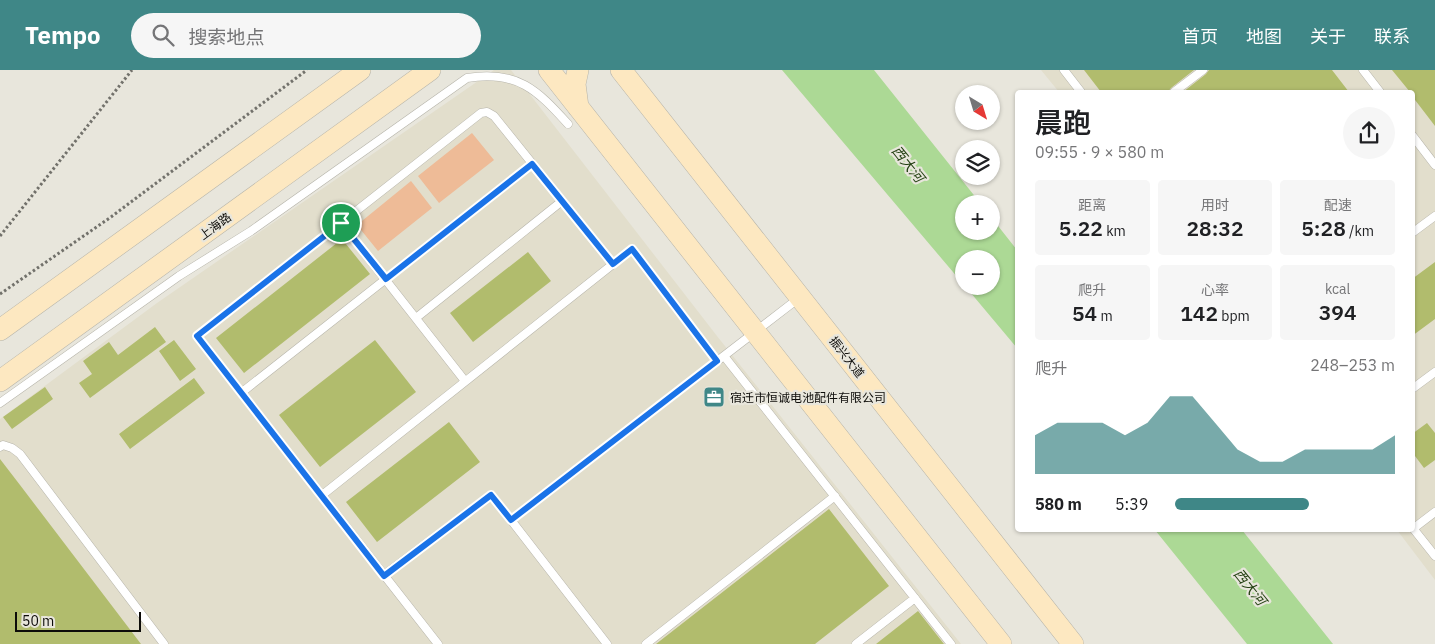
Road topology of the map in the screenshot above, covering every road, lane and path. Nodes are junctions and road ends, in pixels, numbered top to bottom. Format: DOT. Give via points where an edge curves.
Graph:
graph roads {
  1 [pos="132,70"];
  2 [pos="307,70"];
  3 [pos="360,70"];
  4 [pos="430,70"];
  5 [pos="446,70"];
  6 [pos="578,70"];
  7 [pos="621,70"];
  8 [pos="633,70"];
  9 [pos="1064,70"];
  10 [pos="1203,70"];
  11 [pos="1362,70"];
  12 [pos="549,73"];
  13 [pos="410,85"];
  14 [pos="1080,90"];
  15 [pos="1177,90"];
  16 [pos="1378,90"];
  17 [pos="573,116"];
  18 [pos="659,117"];
  19 [pos="1415,139"];
  20 [pos="1434,162"];
  21 [pos="532,164"];
  22 [pos="562,201"];
  23 [pos="1435,216"];
  24 [pos="341,223"];
  25 [pos="1415,231"];
  26 [pos="0,236"];
  27 [pos="613,264"];
  28 [pos="386,279"];
  29 [pos="0,294"];
  30 [pos="800,297"];
  31 [pos="416,318"];
  32 [pos="0,330"];
  33 [pos="755,332"];
  34 [pos="724,356"];
  35 [pos="717,361"];
  36 [pos="1435,372"];
  37 [pos="0,381"];
  38 [pos="465,381"];
  39 [pos="1415,387"];
  40 [pos="241,393"];
  41 [pos="0,403"];
  42 [pos="0,447"];
  43 [pos="321,496"];
  44 [pos="835,496"];
  45 [pos="1435,512"];
  46 [pos="511,520"];
  47 [pos="1415,526"];
  48 [pos="1415,530"];
  49 [pos="1435,556"];
  50 [pos="384,576"];
  51 [pos="915,598"];
  52 [pos="164,644"];
  53 [pos="438,644"];
  54 [pos="607,644"];
  55 [pos="646,644"];
  56 [pos="856,644"];
  57 [pos="951,644"];
  58 [pos="1001,644"];
  59 [pos="1073,644"];
  1 -- 26 [label="path"];
  2 -- 29 [label="path" via="111,217"];
  3 -- 32 [label="main road"];
  4 -- 13 [label="main road, 上海路"];
  5 -- 13 [label="main road"];
  6 -- 17 [label="main road"];
  7 -- 18 [label="main road, 振兴大道"];
  8 -- 18 [label="main road"];
  9 -- 14 [label="lane"];
  10 -- 15 [label="lane"];
  11 -- 16 [label="lane"];
  12 -- 17 [label="main road"];
  13 -- 37 [label="main road, 上海路"];
  17 -- 33 [label="main road"];
  17 -- 41 [label="lane" via="520,78 506,72 468,78"];
  18 -- 30 [label="main road, 振兴大道"];
  19 -- 20 [label="lane"];
  21 -- 22 [label="lane"];
  21 -- 24 [label="lane" via="494,116 481,113"];
  21 -- 28 [label="lane"];
  22 -- 27 [label="lane"];
  22 -- 31 [label="lane"];
  23 -- 25 [label="lane"];
  24 -- 28 [label="lane"];
  24 -- 40 [label="lane" via="197,336"];
  27 -- 35 [label="lane" via="632,249"];
  27 -- 38 [label="lane"];
  28 -- 31 [label="lane"];
  28 -- 40 [label="lane"];
  30 -- 33 [label="lane"];
  30 -- 59 [label="main road, 振兴大道"];
  31 -- 38 [label="lane"];
  33 -- 34 [label="lane"];
  33 -- 58 [label="main road"];
  34 -- 35 [label="lane"];
  34 -- 44 [label="lane"];
  35 -- 46 [label="lane"];
  36 -- 39 [label="lane"];
  38 -- 43 [label="lane"];
  40 -- 43 [label="lane"];
  42 -- 52 [label="lane" via="12,448 20,454"];
  43 -- 50 [label="lane"];
  44 -- 51 [label="lane"];
  44 -- 55 [label="lane"];
  45 -- 47 [label="lane"];
  46 -- 50 [label="lane" via="491,495"];
  46 -- 54 [label="lane"];
  48 -- 49 [label="lane"];
  50 -- 53 [label="lane"];
  51 -- 56 [label="lane"];
  51 -- 57 [label="lane"];
}
